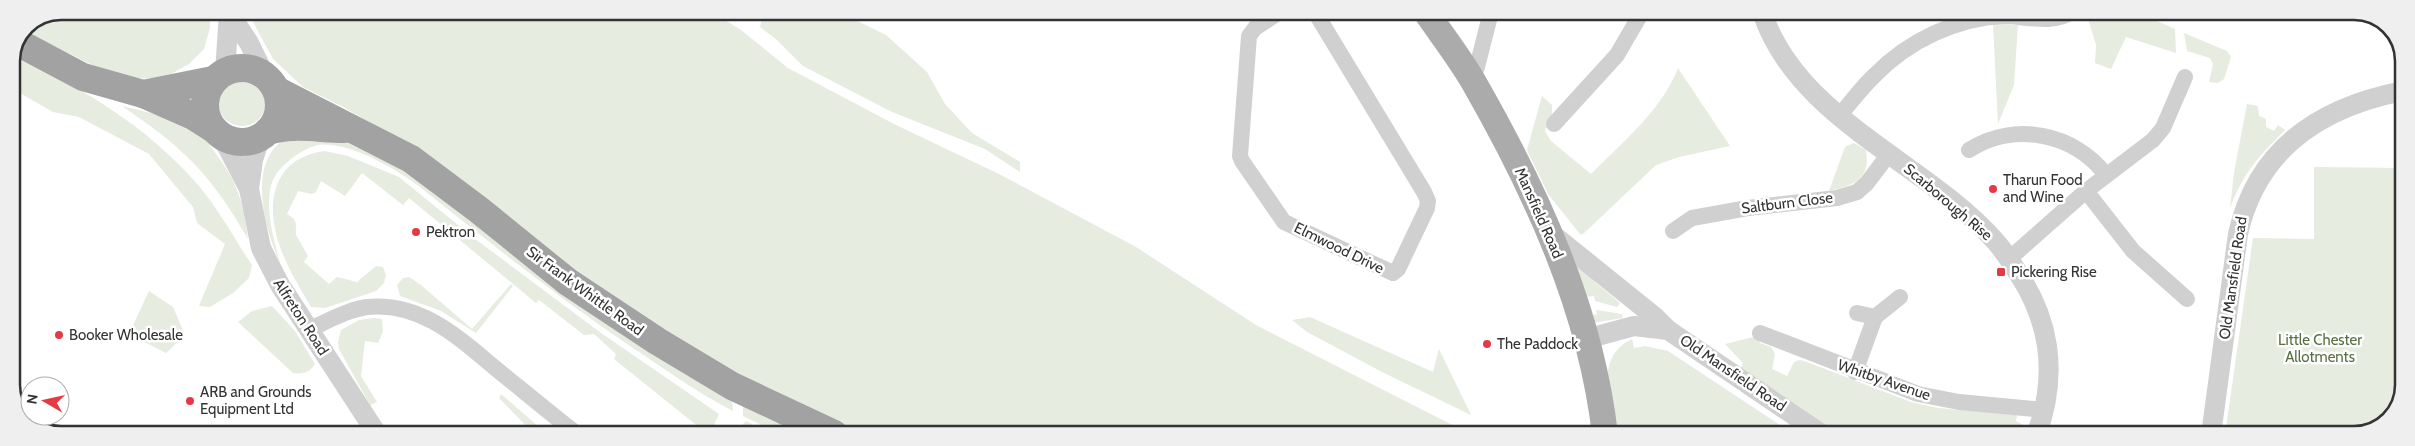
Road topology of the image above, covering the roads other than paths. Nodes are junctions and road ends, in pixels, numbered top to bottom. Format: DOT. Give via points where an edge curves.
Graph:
graph roads {
  1 [pos="227,20"];
  2 [pos="233,20"];
  3 [pos="1268,20"];
  4 [pos="1321,20"];
  5 [pos="1431,20"];
  6 [pos="1489,20"];
  7 [pos="1637,20"];
  8 [pos="1765,20"];
  9 [pos="1975,20"];
  10 [pos="23,46"];
  11 [pos="219,76"];
  12 [pos="2185,77"];
  13 [pos="1472,80"];
  14 [pos="271,84"];
  15 [pos="2395,93"];
  16 [pos="143,94"];
  17 [pos="1840,115"];
  18 [pos="1554,124"];
  19 [pos="348,129"];
  20 [pos="217,133"];
  21 [pos="264,134"];
  22 [pos="1969,150"];
  23 [pos="1889,154"];
  24 [pos="2106,175"];
  25 [pos="249,189"];
  26 [pos="2086,191"];
  27 [pos="1673,232"];
  28 [pos="1552,234"];
  29 [pos="2009,259"];
  30 [pos="1900,297"];
  31 [pos="2187,299"];
  32 [pos="1857,313"];
  33 [pos="1875,317"];
  34 [pos="310,329"];
  35 [pos="1668,330"];
  36 [pos="1760,334"];
  37 [pos="1586,340"];
  38 [pos="1855,372"];
  39 [pos="2044,410"];
  40 [pos="372,426"];
  41 [pos="567,426"];
  42 [pos="817,426"];
  43 [pos="1603,426"];
  44 [pos="1810,426"];
  45 [pos="2039,426"];
  46 [pos="2212,426"];
  1 -- 11 [label="street"];
  2 -- 14 [label="street"];
  3 -- 4 [label="street, Elmwood Drive" via="1249,36 1242,161 1284,222 1393,273 1398,269 1428,201"];
  5 -- 13 [label="main road, Mansfield Road"];
  6 -- 13 [label="street"];
  7 -- 18 [label="street" via="1617,55 1562,105"];
  8 -- 17 [label="street, Scarborough Rise" via="1784,58"];
  9 -- 17 [label="street" via="1912,44 1873,76"];
  10 -- 16 [label="highway" via="83,78"];
  11 -- 14 [label="highway" via="243,69"];
  11 -- 16 [label="highway"];
  11 -- 20 [label="highway" via="208,89 206,104 208,120"];
  12 -- 24 [label="street" via="2163,128 2153,140"];
  13 -- 28 [label="main road, Mansfield Road"];
  14 -- 19 [label="highway, Sir Frank Whittle Road"];
  14 -- 21 [label="highway" via="279,104 277,115"];
  15 -- 46 [label="street, Old Mansfield Road" via="2339,111 2311,126 2274,158 2254,184 2242,213 2238,234"];
  16 -- 20 [label="highway" via="192,116"];
  17 -- 23 [label="street, Scarborough Rise"];
  19 -- 21 [label="highway, Sir Frank Whittle Road" via="295,126"];
  19 -- 42 [label="highway, Sir Frank Whittle Road" via="411,159 568,282 657,341 732,386"];
  20 -- 21 [label="highway" via="239,142"];
  20 -- 25 [label="street, Alfreton Road"];
  21 -- 25 [label="street, Alfreton Road" via="253,160"];
  22 -- 24 [label="street" via="1986,140 2009,135 2047,136 2082,151"];
  23 -- 27 [label="street, Saltburn Close" via="1856,192 1822,200 1743,208 1692,218"];
  23 -- 29 [label="street, Scarborough Rise" via="1971,218 1996,241"];
  24 -- 26 [label="street"];
  25 -- 34 [label="street, Alfreton Road" via="261,248 280,285"];
  26 -- 29 [label="street"];
  26 -- 31 [label="street" via="2133,251"];
  28 -- 35 [label="street, Old Mansfield Road"];
  28 -- 37 [label="main road, Mansfield Road"];
  29 -- 39 [label="street, Scarborough Rise" via="2031,294 2045,332 2048,373"];
  30 -- 33 [label="street"];
  32 -- 33 [label="street"];
  33 -- 38 [label="street"];
  34 -- 40 [label="street, Alfreton Road"];
  34 -- 41 [label="street" via="366,307 389,307 417,313 449,331"];
  35 -- 37 [label="street, Old Mansfield Road" via="1634,326"];
  35 -- 44 [label="street, Old Mansfield Road"];
  36 -- 38 [label="street, Whitby Avenue"];
  37 -- 43 [label="main road, Mansfield Road"];
  38 -- 39 [label="street, Whitby Avenue" via="1918,394 1959,402"];
  39 -- 45 [label="street, Scarborough Rise"];
}
